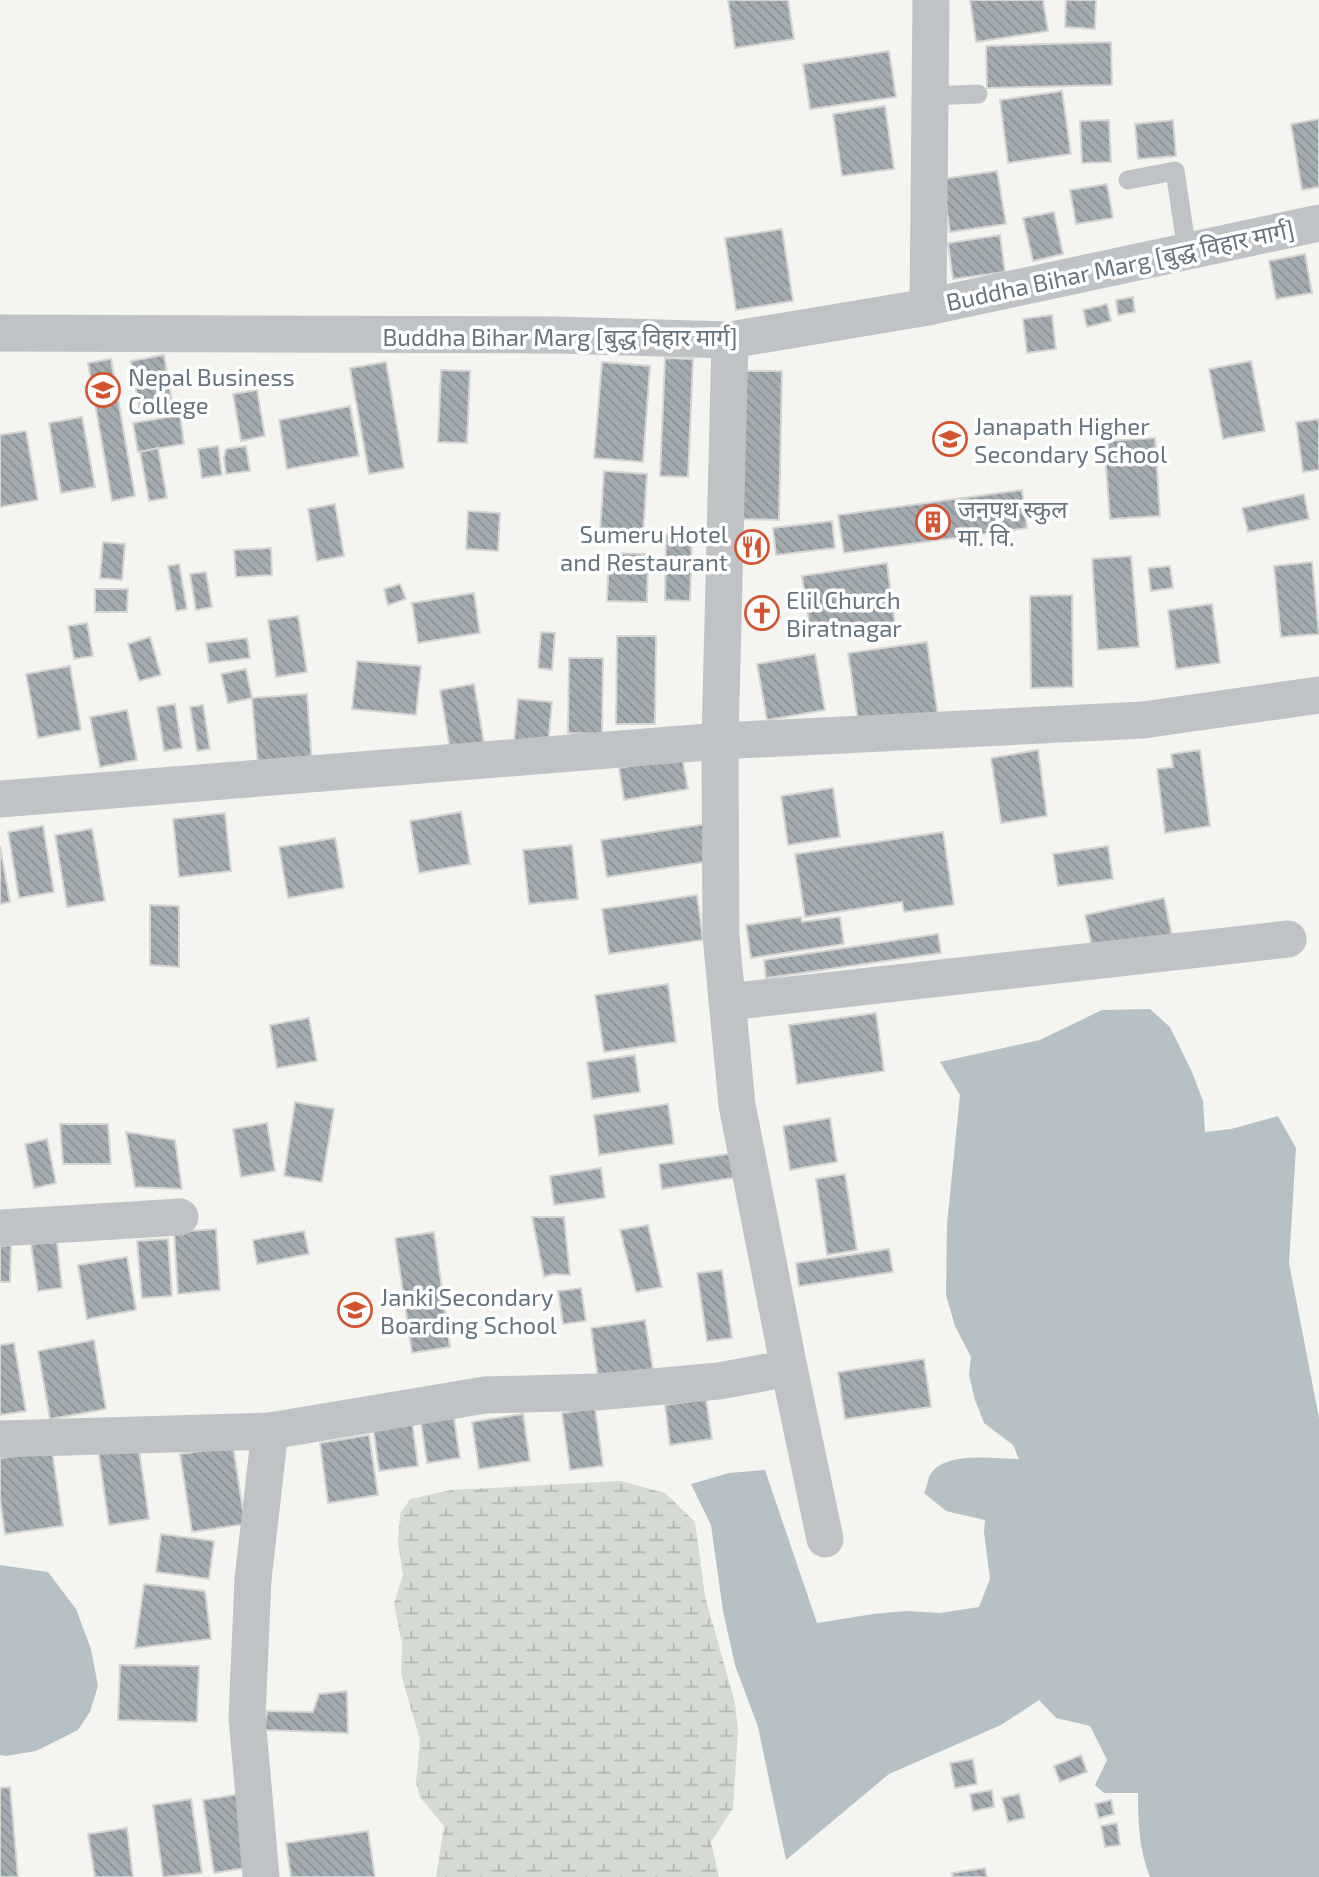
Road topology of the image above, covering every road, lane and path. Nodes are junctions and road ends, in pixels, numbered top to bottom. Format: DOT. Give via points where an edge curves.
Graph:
graph roads {
  1 [pos="931,0"];
  2 [pos="978,94"];
  3 [pos="930,96"];
  4 [pos="1128,180"];
  5 [pos="1319,223"];
  6 [pos="1187,251"];
  7 [pos="929,307"];
  8 [pos="0,333"];
  9 [pos="730,340"];
  10 [pos="1319,695"];
  11 [pos="720,741"];
  12 [pos="0,799"];
  13 [pos="1288,939"];
  14 [pos="727,1002"];
  15 [pos="180,1217"];
  16 [pos="0,1228"];
  17 [pos="789,1368"];
  18 [pos="270,1431"];
  19 [pos="0,1439"];
  20 [pos="825,1539"];
  21 [pos="261,1877"];
  1 -- 3 [label="street"];
  2 -- 3 [label="lane"];
  3 -- 7 [label="street"];
  4 -- 6 [label="lane" via="1175,170"];
  5 -- 6 [label="street, Buddha Bihar Marg [बुद्ध विहार मार्ग]"];
  6 -- 7 [label="street, Buddha Bihar Marg [बुद्ध विहार मार्ग]"];
  7 -- 9 [label="street, Buddha Bihar Marg [बुद्ध विहार मार्ग]"];
  8 -- 9 [label="street, Buddha Bihar Marg [बुद्ध विहार मार्ग]"];
  9 -- 11 [label="street"];
  10 -- 11 [label="street" via="1143,720"];
  11 -- 12 [label="street"];
  11 -- 14 [label="street" via="721,936"];
  13 -- 14 [label="street"];
  14 -- 17 [label="street" via="737,1105"];
  15 -- 16 [label="street"];
  17 -- 18 [label="street" via="719,1381 597,1392 485,1395"];
  17 -- 20 [label="street"];
  18 -- 19 [label="street"];
  18 -- 21 [label="street" via="253,1579 247,1717"];
}
